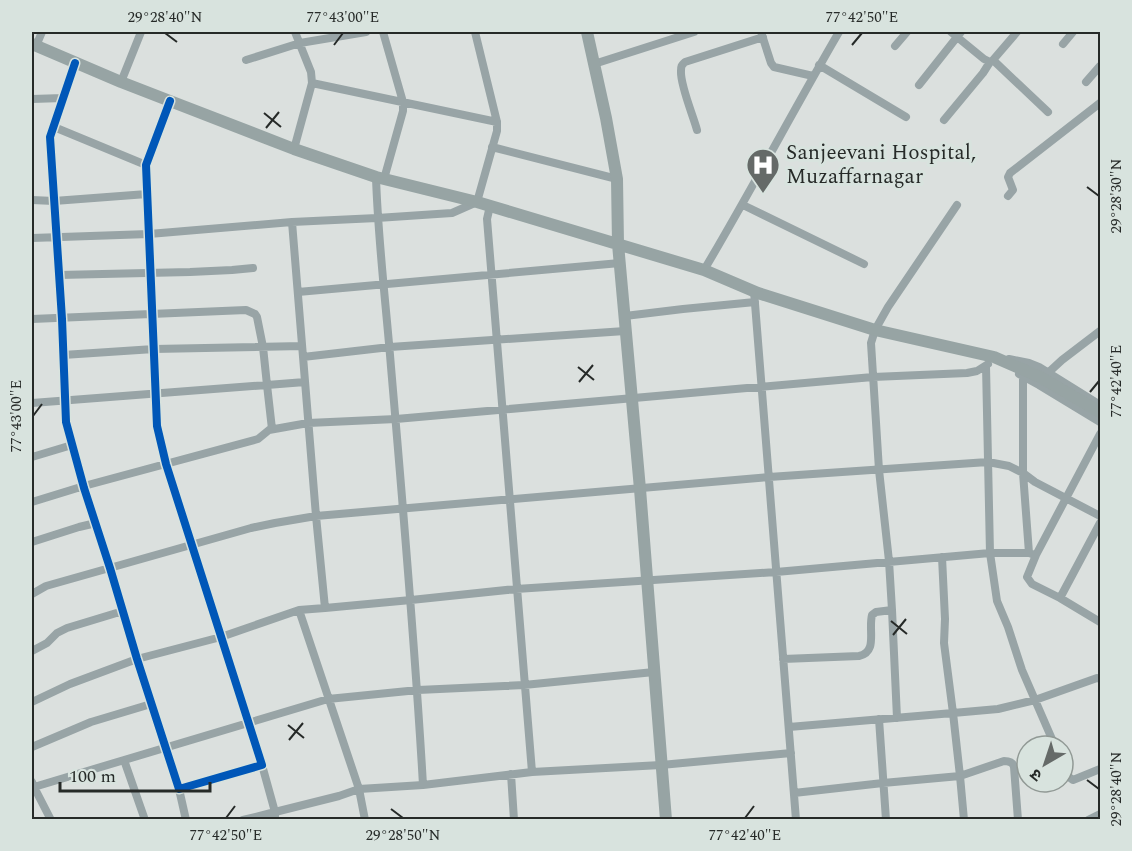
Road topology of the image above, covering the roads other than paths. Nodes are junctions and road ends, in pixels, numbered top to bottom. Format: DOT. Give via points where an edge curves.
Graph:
graph roads {
  1 [pos="42,32"];
  2 [pos="141,32"];
  3 [pos="296,32"];
  4 [pos="366,32"];
  5 [pos="383,32"];
  6 [pos="475,32"];
  7 [pos="587,32"];
  8 [pos="694,32"];
  9 [pos="839,32"];
  10 [pos="907,32"];
  11 [pos="1017,32"];
  12 [pos="1073,32"];
  13 [pos="956,33"];
  14 [pos="762,34"];
  15 [pos="300,43"];
  16 [pos="1063,44"];
  17 [pos="34,45"];
  18 [pos="895,46"];
  19 [pos="246,60"];
  20 [pos="992,61"];
  21 [pos="75,63"];
  22 [pos="594,64"];
  23 [pos="819,65"];
  24 [pos="1101,66"];
  25 [pos="813,76"];
  26 [pos="121,82"];
  27 [pos="1086,82"];
  28 [pos="312,83"];
  29 [pos="919,85"];
  30 [pos="63,98"];
  31 [pos="32,99"];
  32 [pos="170,101"];
  33 [pos="403,102"];
  34 [pos="1101,103"];
  35 [pos="1048,112"];
  36 [pos="906,117"];
  37 [pos="944,120"];
  38 [pos="497,122"];
  39 [pos="54,127"];
  40 [pos="697,130"];
  41 [pos="492,147"];
  42 [pos="294,149"];
  43 [pos="146,165"];
  44 [pos="380,178"];
  45 [pos="616,179"];
  46 [pos="147,194"];
  47 [pos="1008,196"];
  48 [pos="32,200"];
  49 [pos="54,201"];
  50 [pos="477,202"];
  51 [pos="743,204"];
  52 [pos="957,205"];
  53 [pos="490,206"];
  54 [pos="377,218"];
  55 [pos="292,222"];
  56 [pos="149,234"];
  57 [pos="56,237"];
  58 [pos="32,238"];
  59 [pos="618,244"];
  60 [pos="620,263"];
  61 [pos="864,264"];
  62 [pos="253,268"];
  63 [pos="704,270"];
  64 [pos="151,273"];
  65 [pos="59,275"];
  66 [pos="492,276"];
  67 [pos="384,283"];
  68 [pos="298,292"];
  69 [pos="755,297"];
  70 [pos="152,314"];
  71 [pos="625,316"];
  72 [pos="62,319"];
  73 [pos="32,320"];
  74 [pos="875,330"];
  75 [pos="625,331"];
  76 [pos="1101,332"];
  77 [pos="496,339"];
  78 [pos="263,346"];
  79 [pos="302,346"];
  80 [pos="390,347"];
  81 [pos="154,349"];
  82 [pos="63,355"];
  83 [pos="303,357"];
  84 [pos="990,361"];
  85 [pos="1044,374"];
  86 [pos="1023,376"];
  87 [pos="873,377"];
  88 [pos="305,382"];
  89 [pos="267,385"];
  90 [pos="762,386"];
  91 [pos="156,394"];
  92 [pos="632,399"];
  93 [pos="65,401"];
  94 [pos="32,403"];
  95 [pos="1101,405"];
  96 [pos="502,410"];
  97 [pos="1101,412"];
  98 [pos="396,419"];
  99 [pos="1101,422"];
  100 [pos="308,423"];
  101 [pos="272,429"];
  102 [pos="1101,434"];
  103 [pos="72,445"];
  104 [pos="32,457"];
  105 [pos="988,462"];
  106 [pos="166,464"];
  107 [pos="879,470"];
  108 [pos="1023,473"];
  109 [pos="769,477"];
  110 [pos="84,486"];
  111 [pos="640,489"];
  112 [pos="1065,498"];
  113 [pos="509,499"];
  114 [pos="32,502"];
  115 [pos="403,510"];
  116 [pos="316,516"];
  117 [pos="1101,516"];
  118 [pos="96,523"];
  119 [pos="1101,523"];
  120 [pos="32,542"];
  121 [pos="192,545"];
  122 [pos="990,553"];
  123 [pos="1032,554"];
  124 [pos="942,557"];
  125 [pos="889,561"];
  126 [pos="110,568"];
  127 [pos="777,572"];
  128 [pos="646,579"];
  129 [pos="516,589"];
  130 [pos="32,594"];
  131 [pos="1060,598"];
  132 [pos="411,600"];
  133 [pos="325,608"];
  134 [pos="892,609"];
  135 [pos="299,610"];
  136 [pos="123,611"];
  137 [pos="1101,622"];
  138 [pos="221,637"];
  139 [pos="32,651"];
  140 [pos="136,659"];
  141 [pos="783,659"];
  142 [pos="654,672"];
  143 [pos="1101,679"];
  144 [pos="524,685"];
  145 [pos="417,690"];
  146 [pos="328,699"];
  147 [pos="1035,700"];
  148 [pos="32,702"];
  149 [pos="151,704"];
  150 [pos="953,713"];
  151 [pos="897,718"];
  152 [pos="879,719"];
  153 [pos="249,723"];
  154 [pos="789,728"];
  155 [pos="1050,734"];
  156 [pos="32,747"];
  157 [pos="165,748"];
  158 [pos="790,753"];
  159 [pos="124,760"];
  160 [pos="262,765"];
  161 [pos="661,765"];
  162 [pos="1101,769"];
  163 [pos="532,772"];
  164 [pos="511,774"];
  165 [pos="960,776"];
  166 [pos="1075,779"];
  167 [pos="883,783"];
  168 [pos="423,784"];
  169 [pos="32,786"];
  170 [pos="179,789"];
  171 [pos="359,789"];
  172 [pos="794,793"];
  173 [pos="1101,814"];
  174 [pos="275,816"];
  175 [pos="51,819"];
  176 [pos="145,819"];
  177 [pos="186,819"];
  178 [pos="243,819"];
  179 [pos="365,819"];
  180 [pos="514,819"];
  181 [pos="666,819"];
  182 [pos="796,819"];
  183 [pos="886,819"];
  184 [pos="964,819"];
  185 [pos="1018,819"];
  186 [pos="1088,819"];
  1 -- 17 [label="street"];
  2 -- 26 [label="street"];
  3 -- 15 [label="street"];
  4 -- 15 [label="street"];
  5 -- 33 [label="street"];
  6 -- 38 [label="street"];
  7 -- 22 [label="street"];
  8 -- 22 [label="street"];
  9 -- 23 [label="street"];
  10 -- 18 [label="street"];
  11 -- 20 [label="street"];
  12 -- 16 [label="street"];
  13 -- 20 [label="street"];
  13 -- 29 [label="street"];
  14 -- 25 [label="street" via="774,67"];
  14 -- 40 [label="street" via="682,65"];
  15 -- 19 [label="street"];
  15 -- 28 [label="street"];
  17 -- 21 [label="street"];
  20 -- 35 [label="street"];
  20 -- 37 [label="street"];
  21 -- 26 [label="street"];
  21 -- 30 [label="street"];
  22 -- 45 [label="street"];
  23 -- 25 [label="street"];
  23 -- 36 [label="street"];
  24 -- 27 [label="street"];
  25 -- 51 [label="street"];
  26 -- 32 [label="street"];
  28 -- 33 [label="street"];
  28 -- 42 [label="street"];
  30 -- 31 [label="street"];
  30 -- 39 [label="street"];
  32 -- 42 [label="street"];
  32 -- 43 [label="street"];
  33 -- 38 [label="street"];
  33 -- 44 [label="street"];
  34 -- 47 [label="street" via="1010,173 1013,190"];
  38 -- 41 [label="street"];
  39 -- 43 [label="street"];
  39 -- 49 [label="street" via="50,137"];
  41 -- 45 [label="street"];
  41 -- 50 [label="street"];
  42 -- 44 [label="street"];
  43 -- 46 [label="street"];
  44 -- 50 [label="street"];
  44 -- 54 [label="street"];
  45 -- 59 [label="street"];
  46 -- 49 [label="street"];
  46 -- 56 [label="street"];
  48 -- 49 [label="street"];
  49 -- 57 [label="street"];
  50 -- 53 [label="street"];
  50 -- 54 [label="street" via="452,213"];
  51 -- 61 [label="street"];
  51 -- 63 [label="street"];
  52 -- 74 [label="street"];
  53 -- 59 [label="street"];
  53 -- 66 [label="street" via="487,219"];
  54 -- 55 [label="street"];
  54 -- 67 [label="street"];
  55 -- 56 [label="street"];
  55 -- 68 [label="street"];
  56 -- 57 [label="street"];
  56 -- 64 [label="street"];
  57 -- 58 [label="street"];
  57 -- 65 [label="street"];
  59 -- 60 [label="street"];
  59 -- 63 [label="street"];
  60 -- 66 [label="street"];
  60 -- 71 [label="street"];
  62 -- 64 [label="street"];
  63 -- 69 [label="street"];
  64 -- 65 [label="street"];
  64 -- 70 [label="street"];
  65 -- 72 [label="street"];
  66 -- 67 [label="street"];
  66 -- 77 [label="street"];
  67 -- 68 [label="street"];
  67 -- 80 [label="street"];
  68 -- 79 [label="street"];
  69 -- 71 [label="street"];
  69 -- 74 [label="street"];
  69 -- 90 [label="street"];
  70 -- 72 [label="street"];
  70 -- 78 [label="street" via="246,310 257,317"];
  70 -- 81 [label="street"];
  71 -- 75 [label="street"];
  72 -- 73 [label="street"];
  72 -- 82 [label="street"];
  74 -- 84 [label="street"];
  74 -- 87 [label="street" via="871,344"];
  75 -- 77 [label="street"];
  75 -- 92 [label="street"];
  76 -- 85 [label="street"];
  77 -- 80 [label="street"];
  77 -- 96 [label="street"];
  78 -- 79 [label="street"];
  78 -- 81 [label="street"];
  78 -- 89 [label="street"];
  79 -- 83 [label="street"];
  80 -- 83 [label="street"];
  80 -- 98 [label="street"];
  81 -- 82 [label="street"];
  81 -- 91 [label="street"];
  82 -- 93 [label="street"];
  83 -- 88 [label="street"];
  84 -- 85 [label="street"];
  84 -- 86 [label="street"];
  84 -- 87 [label="street" via="967,373"];
  84 -- 105 [label="street"];
  85 -- 95 [label="street"];
  85 -- 97 [label="street"];
  86 -- 99 [label="street"];
  86 -- 108 [label="street"];
  87 -- 90 [label="street"];
  87 -- 107 [label="street"];
  88 -- 89 [label="street"];
  88 -- 100 [label="street"];
  89 -- 91 [label="street"];
  89 -- 101 [label="street"];
  90 -- 92 [label="street"];
  90 -- 109 [label="street"];
  91 -- 93 [label="street"];
  91 -- 106 [label="street" via="157,426"];
  92 -- 96 [label="street"];
  92 -- 111 [label="street"];
  93 -- 94 [label="street"];
  93 -- 103 [label="street"];
  96 -- 98 [label="street"];
  96 -- 113 [label="street"];
  98 -- 100 [label="street"];
  98 -- 115 [label="street"];
  100 -- 101 [label="street"];
  100 -- 116 [label="street"];
  101 -- 106 [label="street" via="258,438"];
  102 -- 112 [label="street"];
  103 -- 104 [label="street"];
  103 -- 110 [label="street"];
  105 -- 107 [label="street"];
  105 -- 108 [label="street"];
  105 -- 122 [label="street"];
  106 -- 110 [label="street"];
  106 -- 121 [label="street"];
  107 -- 109 [label="street"];
  107 -- 125 [label="street"];
  108 -- 112 [label="street"];
  108 -- 123 [label="street"];
  109 -- 111 [label="street"];
  109 -- 127 [label="street"];
  110 -- 114 [label="street"];
  110 -- 118 [label="street"];
  111 -- 113 [label="street"];
  111 -- 128 [label="street"];
  112 -- 117 [label="street"];
  112 -- 123 [label="street"];
  113 -- 115 [label="street"];
  113 -- 129 [label="street"];
  115 -- 116 [label="street"];
  115 -- 132 [label="street"];
  116 -- 121 [label="street" via="251,528"];
  116 -- 133 [label="street"];
  118 -- 120 [label="street"];
  118 -- 126 [label="street"];
  119 -- 131 [label="street"];
  121 -- 126 [label="street"];
  121 -- 138 [label="street"];
  122 -- 123 [label="street"];
  122 -- 124 [label="street"];
  122 -- 147 [label="street" via="997,601"];
  123 -- 131 [label="street" via="1027,579"];
  124 -- 125 [label="street"];
  124 -- 150 [label="street" via="944,643"];
  125 -- 127 [label="street"];
  125 -- 134 [label="street"];
  126 -- 130 [label="street" via="46,586"];
  126 -- 136 [label="street"];
  127 -- 128 [label="street"];
  127 -- 141 [label="street"];
  128 -- 129 [label="street"];
  128 -- 142 [label="street"];
  129 -- 132 [label="street"];
  129 -- 144 [label="street"];
  131 -- 137 [label="street"];
  132 -- 133 [label="street"];
  132 -- 145 [label="street"];
  133 -- 135 [label="street"];
  134 -- 141 [label="street" via="872,615 871,645 865,655"];
  134 -- 151 [label="street"];
  135 -- 138 [label="street"];
  135 -- 146 [label="street"];
  136 -- 139 [label="street" via="67,628"];
  136 -- 140 [label="street"];
  138 -- 140 [label="street"];
  138 -- 153 [label="street"];
  140 -- 148 [label="street"];
  140 -- 149 [label="street"];
  141 -- 154 [label="street"];
  142 -- 144 [label="street"];
  142 -- 161 [label="street"];
  143 -- 147 [label="street"];
  144 -- 145 [label="street"];
  144 -- 163 [label="street"];
  145 -- 146 [label="street"];
  145 -- 168 [label="street"];
  146 -- 153 [label="street"];
  146 -- 171 [label="street"];
  147 -- 150 [label="street" via="998,709"];
  147 -- 155 [label="street"];
  149 -- 156 [label="street" via="91,722"];
  149 -- 157 [label="street"];
  150 -- 151 [label="street"];
  150 -- 165 [label="street"];
  151 -- 152 [label="street"];
  152 -- 154 [label="street"];
  152 -- 167 [label="street"];
  153 -- 157 [label="street"];
  153 -- 160 [label="street"];
  154 -- 158 [label="street"];
  157 -- 159 [label="street"];
  157 -- 170 [label="street"];
  158 -- 161 [label="street"];
  158 -- 172 [label="street"];
  159 -- 169 [label="street"];
  159 -- 176 [label="street"];
  160 -- 170 [label="street"];
  160 -- 174 [label="street"];
  161 -- 163 [label="street"];
  161 -- 181 [label="street"];
  162 -- 166 [label="street"];
  163 -- 164 [label="street"];
  164 -- 168 [label="street"];
  164 -- 180 [label="street"];
  165 -- 167 [label="street"];
  165 -- 184 [label="street"];
  165 -- 185 [label="street" via="1010,762 1014,767"];
  167 -- 172 [label="street"];
  167 -- 183 [label="street"];
  168 -- 171 [label="street"];
  169 -- 175 [label="street"];
  170 -- 177 [label="street"];
  171 -- 174 [label="street"];
  171 -- 179 [label="street"];
  172 -- 182 [label="street"];
  173 -- 186 [label="street"];
  174 -- 178 [label="street"];
}
